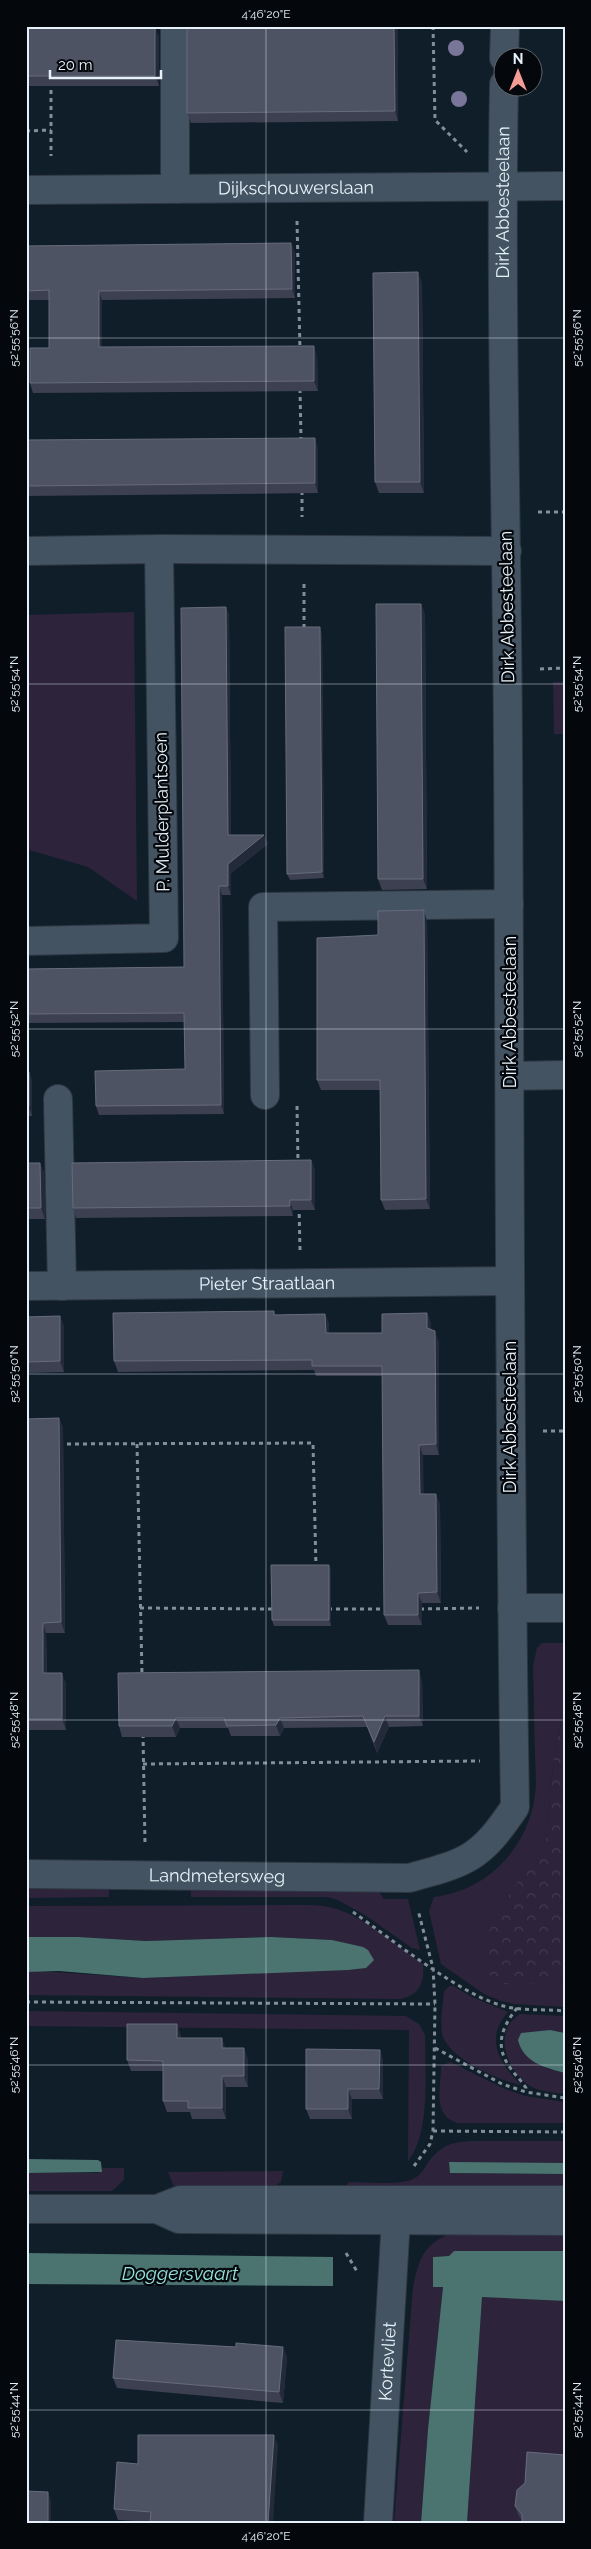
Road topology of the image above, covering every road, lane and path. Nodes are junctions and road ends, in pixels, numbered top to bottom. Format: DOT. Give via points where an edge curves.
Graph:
graph roads {
  1 [pos="176,26"];
  2 [pos="432,26"];
  3 [pos="504,26"];
  4 [pos="504,48"];
  5 [pos="51,74"];
  6 [pos="504,98"];
  7 [pos="51,130"];
  8 [pos="26,131"];
  9 [pos="502,186"];
  10 [pos="565,186"];
  11 [pos="175,189"];
  12 [pos="38,190"];
  13 [pos="159,549"];
  14 [pos="26,551"];
  15 [pos="507,551"];
  16 [pos="509,904"];
  17 [pos="26,941"];
  18 [pos="565,1075"];
  19 [pos="510,1076"];
  20 [pos="265,1095"];
  21 [pos="58,1099"];
  22 [pos="298,1164"];
  23 [pos="299,1204"];
  24 [pos="509,1281"];
  25 [pos="301,1283"];
  26 [pos="26,1286"];
  27 [pos="62,1286"];
  28 [pos="54,1444"];
  29 [pos="137,1444"];
  30 [pos="316,1570"];
  31 [pos="140,1608"];
  32 [pos="512,1608"];
  33 [pos="565,1608"];
  34 [pos="278,1609"];
  35 [pos="327,1609"];
  36 [pos="395,1609"];
  37 [pos="415,1609"];
  38 [pos="142,1676"];
  39 [pos="143,1725"];
  40 [pos="514,1761"];
  41 [pos="143,1764"];
  42 [pos="26,1874"];
  43 [pos="145,1876"];
  44 [pos="409,1878"];
  45 [pos="433,1968"];
  46 [pos="26,2002"];
  47 [pos="435,2004"];
  48 [pos="518,2008"];
  49 [pos="565,2011"];
  50 [pos="434,2048"];
  51 [pos="526,2092"];
  52 [pos="565,2098"];
  53 [pos="565,2132"];
  54 [pos="565,2200"];
  55 [pos="26,2209"];
  56 [pos="397,2210"];
  57 [pos="565,2221"];
  58 [pos="378,2523"];
  1 -- 11 [label="street"];
  2 -- 9 [label="path" via="434,120"];
  3 -- 4 [label="street"];
  5 -- 7 [label="path"];
  6 -- 9 [label="street, Dirk Abbesteelaan"];
  7 -- 8 [label="path"];
  7 -- 12 [label="path"];
  9 -- 10 [label="street, Dijkschouwerslaan"];
  9 -- 11 [label="street, Dijkschouwerslaan"];
  9 -- 15 [label="street, Dirk Abbesteelaan"];
  11 -- 12 [label="street, Dijkschouwerslaan"];
  13 -- 14 [label="street"];
  13 -- 15 [label="street"];
  13 -- 17 [label="street, P. Mulderplantsoen" via="164,938"];
  15 -- 16 [label="street, Dirk Abbesteelaan"];
  16 -- 19 [label="street, Dirk Abbesteelaan"];
  16 -- 20 [label="street" via="263,907"];
  18 -- 19 [label="street"];
  19 -- 24 [label="street, Dirk Abbesteelaan"];
  20 -- 22 [label="path" via="297,1094"];
  21 -- 27 [label="street"];
  23 -- 25 [label="path"];
  24 -- 25 [label="street, Pieter Straatlaan"];
  24 -- 32 [label="street, Dirk Abbesteelaan"];
  25 -- 27 [label="street, Pieter Straatlaan"];
  26 -- 27 [label="street, Pieter Straatlaan"];
  28 -- 29 [label="path"];
  29 -- 30 [label="path" via="313,1443"];
  29 -- 31 [label="path"];
  31 -- 34 [label="path"];
  31 -- 38 [label="path"];
  32 -- 33 [label="street"];
  32 -- 37 [label="path"];
  32 -- 40 [label="street, Dirk Abbesteelaan"];
  35 -- 36 [label="path"];
  39 -- 41 [label="path"];
  40 -- 41 [label="path"];
  40 -- 44 [label="street, Dirk Abbesteelaan" via="515,1807 491,1840 474,1856 456,1866"];
  41 -- 43 [label="path"];
  42 -- 43 [label="street, Landmetersweg"];
  43 -- 44 [label="street, Landmetersweg"];
  44 -- 45 [label="path"];
  45 -- 47 [label="path"];
  45 -- 48 [label="path" via="494,2002"];
  46 -- 47 [label="path"];
  47 -- 50 [label="path"];
  48 -- 49 [label="path"];
  48 -- 51 [label="path" via="501,2033 501,2049"];
  50 -- 51 [label="path" via="502,2084"];
  50 -- 53 [label="path" via="433,2131"];
  51 -- 52 [label="path"];
  54 -- 56 [label="street"];
  55 -- 56 [label="street" via="157,2209 180,2219"];
  56 -- 57 [label="street"];
  56 -- 58 [label="street, Kortevliet"];
}
